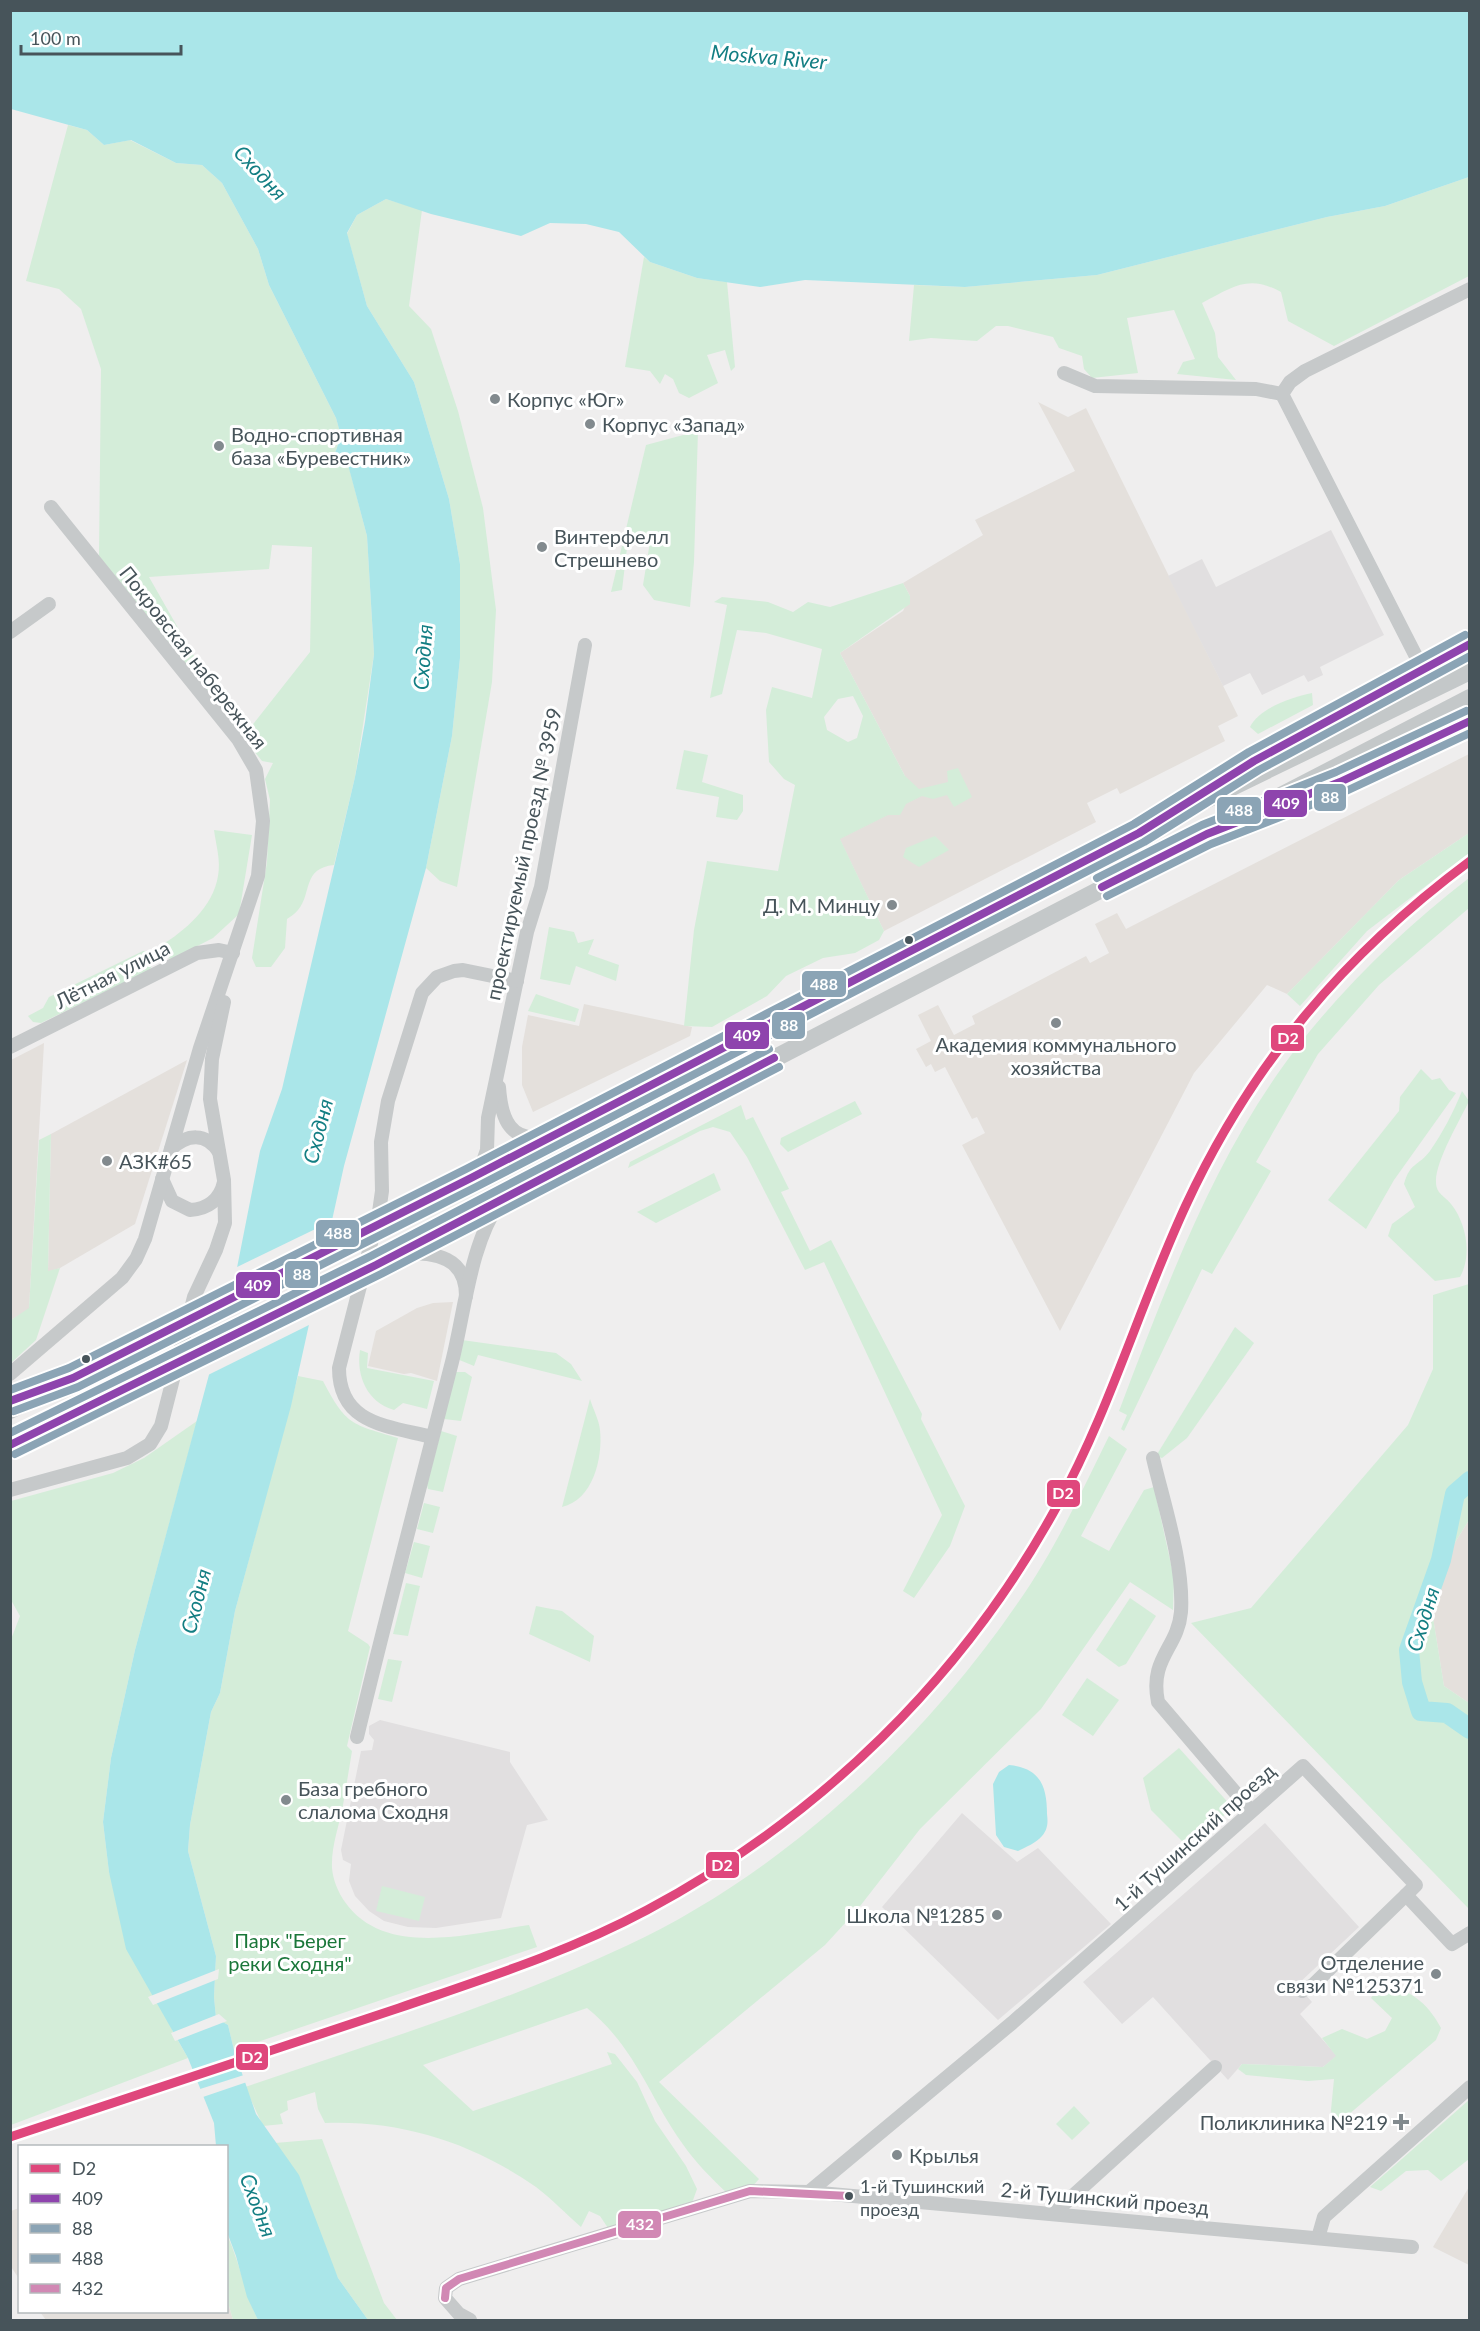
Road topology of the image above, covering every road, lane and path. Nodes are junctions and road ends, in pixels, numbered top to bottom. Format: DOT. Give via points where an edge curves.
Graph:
graph roads {
  1 [pos="1470,289"];
  2 [pos="1064,373"];
  3 [pos="1282,393"];
  4 [pos="51,507"];
  5 [pos="49,604"];
  6 [pos="10,632"];
  7 [pos="1470,644"];
  8 [pos="585,645"];
  9 [pos="1422,668"];
  10 [pos="1470,671"];
  11 [pos="1470,698"];
  12 [pos="1470,721"];
  13 [pos="1139,832"];
  14 [pos="1207,834"];
  15 [pos="233,952"];
  16 [pos="517,981"];
  17 [pos="10,1047"];
  18 [pos="498,1070"];
  19 [pos="559,1132"];
  20 [pos="171,1149"];
  21 [pos="219,1152"];
  22 [pos="471,1178"];
  23 [pos="162,1179"];
  24 [pos="225,1180"];
  25 [pos="503,1199"];
  26 [pos="401,1252"];
  27 [pos="465,1307"];
  28 [pos="10,1374"];
  29 [pos="73,1378"];
  30 [pos="10,1401"];
  31 [pos="10,1410"];
  32 [pos="432,1437"];
  33 [pos="10,1445"];
  34 [pos="1153,1458"];
  35 [pos="10,1490"];
  36 [pos="357,1737"];
  37 [pos="1251,1811"];
  38 [pos="1406,1895"];
  39 [pos="1470,1933"];
  40 [pos="1302,1991"];
  41 [pos="1215,2067"];
  42 [pos="1470,2088"];
  43 [pos="809,2192"];
  44 [pos="1054,2213"];
  45 [pos="1318,2238"];
  46 [pos="1412,2247"];
  47 [pos="470,2320"];
  1 -- 3 [label="street" via="1305,371"];
  2 -- 3 [label="street" via="1095,386 1256,389"];
  3 -- 9 [label="street"];
  4 -- 15 [label="street, Покровская набережная" via="238,739 256,770 263,820 258,876"];
  5 -- 6 [label="street"];
  7 -- 9 [label="main road"];
  8 -- 16 [label="street, проектируемый проезд № 3959" via="541,887"];
  9 -- 13 [label="main road" via="1254,761"];
  10 -- 13 [label="main road"];
  11 -- 14 [label="main road"];
  12 -- 14 [label="main road" via="1340,782"];
  13 -- 19 [label="main road"];
  14 -- 25 [label="main road"];
  15 -- 17 [label="street, Лётная улица" via="197,953"];
  15 -- 20 [label="street, Покровская набережная"];
  15 -- 21 [label="street, Покровская набережная" via="212,1059 210,1099"];
  16 -- 18 [label="street, проектируемый проезд № 3959"];
  16 -- 32 [label="street" via="463,970 447,972 429,984 416,1006 384,1122 379,1212 339,1368 339,1382 347,1403 364,1418"];
  18 -- 19 [label="street, проектируемый проезд № 3959" via="500,1103 508,1125 530,1137"];
  18 -- 22 [label="street, проектируемый проезд № 3959" via="488,1118 487,1150"];
  19 -- 22 [label="main road"];
  20 -- 21 [label="street" via="187,1137 195,1137 210,1142"];
  20 -- 23 [label="street, Покровская набережная"];
  21 -- 24 [label="street, Покровская набережная"];
  22 -- 29 [label="main road"];
  23 -- 24 [label="street" via="172,1201 190,1209 212,1203"];
  23 -- 28 [label="street, Покровская набережная" via="145,1239 122,1278"];
  24 -- 35 [label="street, Покровская набережная" via="225,1223 194,1297 156,1436 127,1458"];
  25 -- 26 [label="main road"];
  25 -- 27 [label="street" via="482,1233"];
  26 -- 27 [label="street" via="434,1254 453,1263 466,1288"];
  26 -- 33 [label="main road"];
  27 -- 32 [label="street"];
  29 -- 30 [label="street"];
  29 -- 31 [label="main road"];
  32 -- 36 [label="street"];
  34 -- 37 [label="street" via="1179,1571 1181,1613 1158,1666 1154,1685 1158,1702"];
  37 -- 38 [label="street, 1-й Тушинский проезд" via="1303,1766 1416,1885"];
  37 -- 43 [label="street, 1-й Тушинский проезд" via="1012,2023"];
  38 -- 39 [label="street" via="1452,1944"];
  38 -- 40 [label="street" via="1314,1985"];
  41 -- 44 [label="street"];
  42 -- 45 [label="street" via="1324,2217"];
  43 -- 44 [label="street, 2-й Тушинский проезд"];
  43 -- 47 [label="street, 2-й Тушинский проезд" via="750,2191 459,2279 446,2288 445,2298"];
  44 -- 45 [label="street, 2-й Тушинский проезд"];
  45 -- 46 [label="street, 2-й Тушинский проезд"];
}
